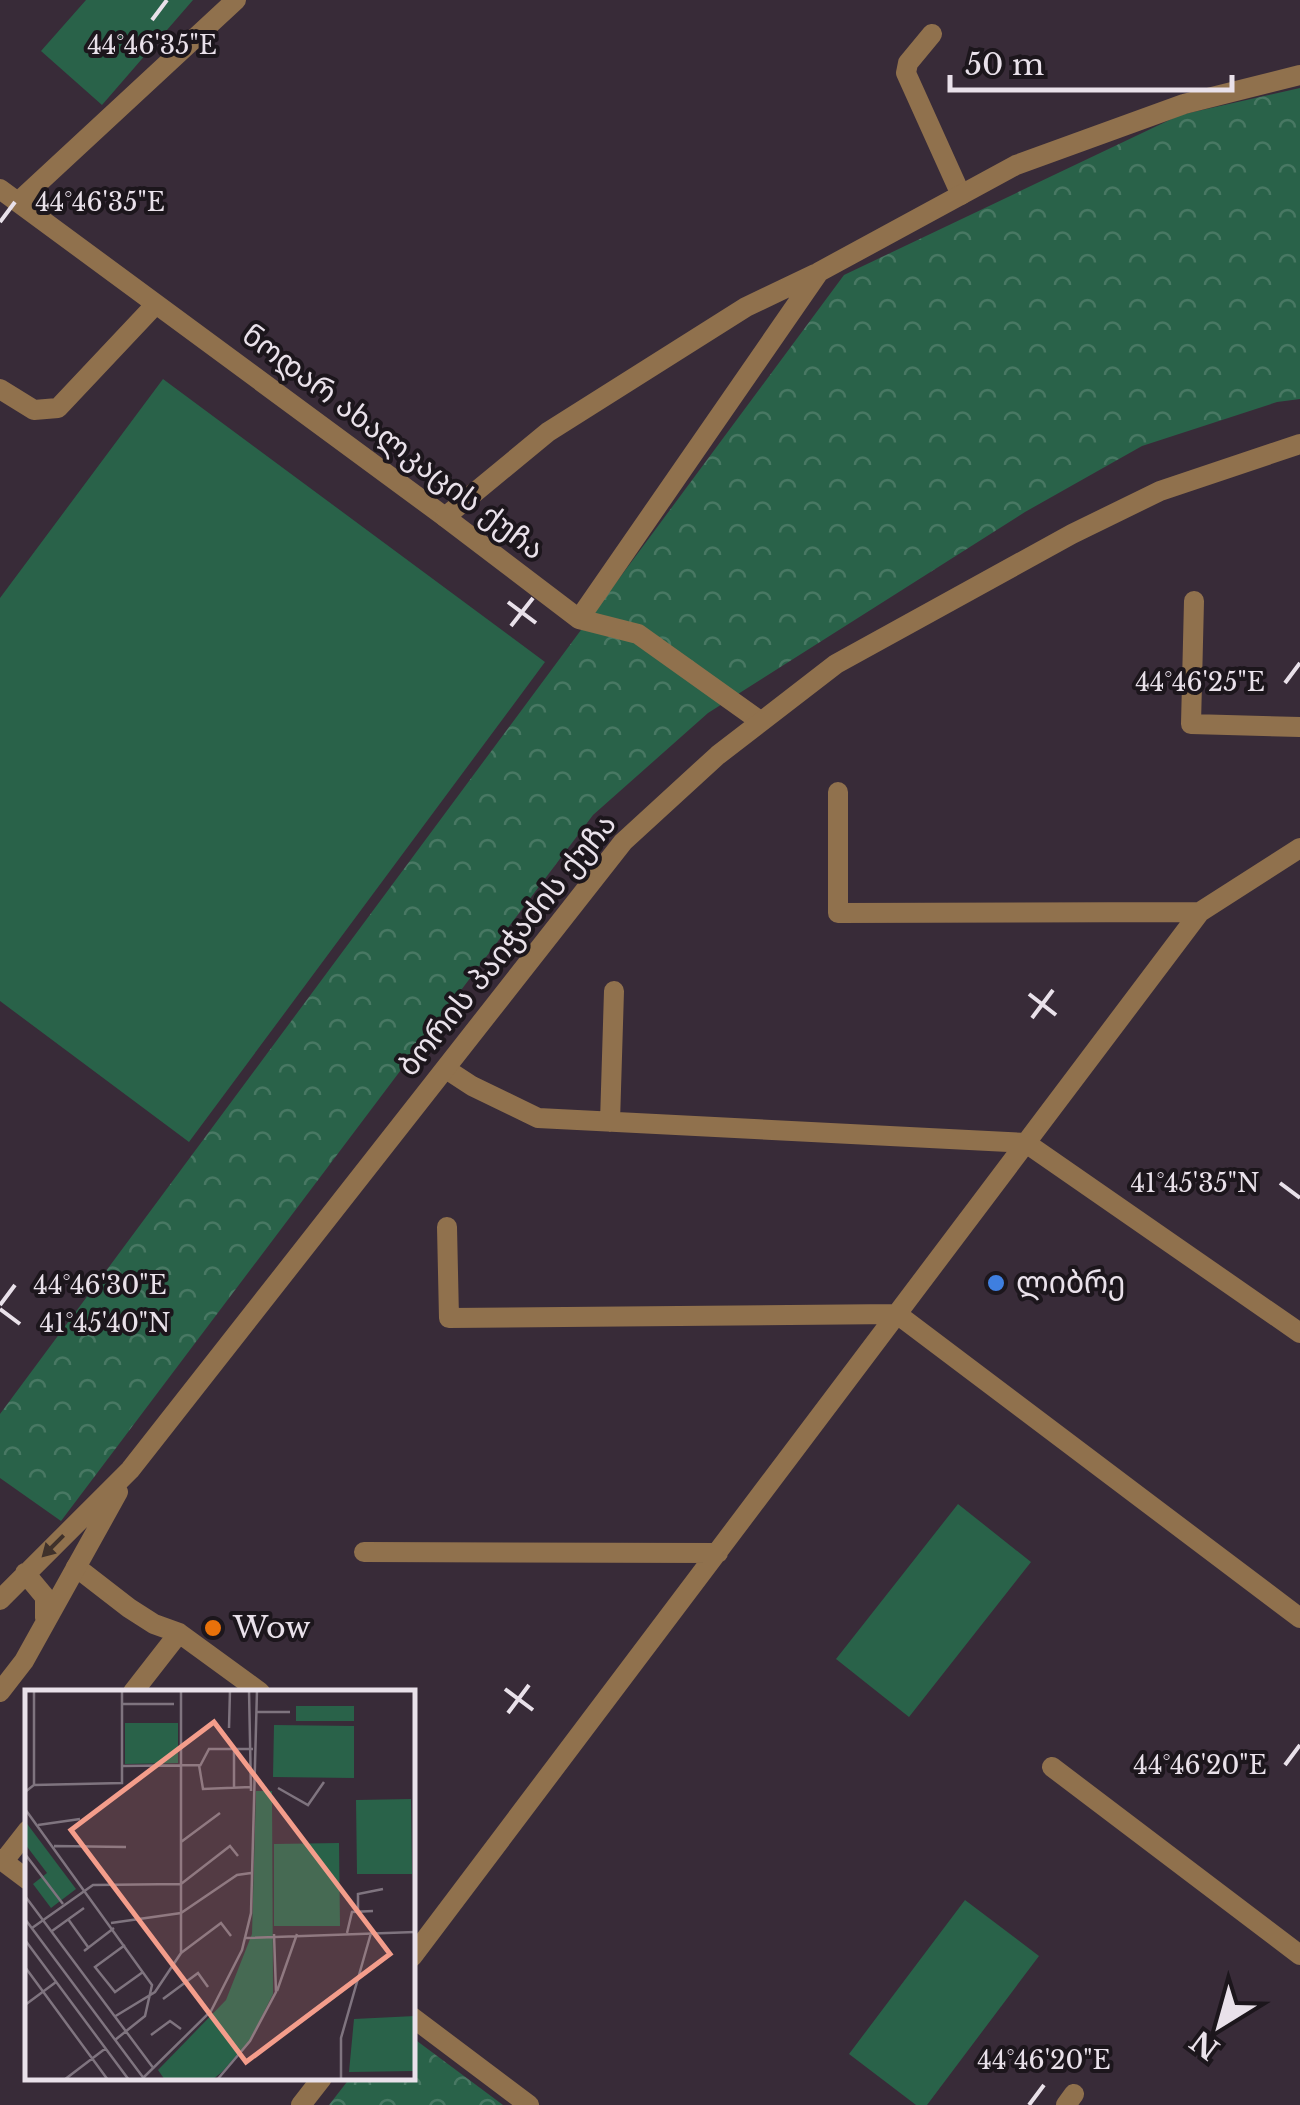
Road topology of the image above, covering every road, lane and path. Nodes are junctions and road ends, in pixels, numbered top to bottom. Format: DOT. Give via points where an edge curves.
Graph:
graph roads {
  1 [pos="236,0"];
  2 [pos="932,34"];
  3 [pos="1300,76"];
  4 [pos="0,189"];
  5 [pos="960,194"];
  6 [pos="18,202"];
  7 [pos="819,272"];
  8 [pos="156,304"];
  9 [pos="0,390"];
  10 [pos="1300,444"];
  11 [pos="445,517"];
  12 [pos="1194,601"];
  13 [pos="579,619"];
  14 [pos="760,721"];
  15 [pos="1300,727"];
  16 [pos="838,792"];
  17 [pos="1300,848"];
  18 [pos="1200,912"];
  19 [pos="614,991"];
  20 [pos="446,1069"];
  21 [pos="610,1122"];
  22 [pos="1026,1143"];
  23 [pos="447,1227"];
  24 [pos="897,1314"];
  25 [pos="1300,1333"];
  26 [pos="130,1470"];
  27 [pos="364,1552"];
  28 [pos="718,1552"];
  29 [pos="76,1568"];
  30 [pos="25,1573"];
  31 [pos="0,1600"];
  32 [pos="1300,1618"];
  33 [pos="45,1623"];
  34 [pos="179,1632"];
  35 [pos="135,1690"];
  36 [pos="257,1690"];
  37 [pos="0,1692"];
  38 [pos="1052,1767"];
  39 [pos="25,1833"];
  40 [pos="1,1860"];
  41 [pos="25,1878"];
  42 [pos="415,1953"];
  43 [pos="1300,1955"];
  44 [pos="415,2019"];
  45 [pos="320,2080"];
  46 [pos="301,2105"];
  47 [pos="530,2105"];
  1 -- 6 [label="street"];
  2 -- 5 [label="street" via="906,73"];
  3 -- 5 [label="street" via="1184,104 1016,164"];
  4 -- 6 [label="street, ნოდარ ახალკაცის ქუჩა"];
  5 -- 7 [label="street"];
  6 -- 8 [label="street, ნოდარ ახალკაცის ქუჩა"];
  7 -- 11 [label="street" via="746,307 548,432"];
  7 -- 13 [label="street"];
  8 -- 9 [label="street" via="58,408 34,410"];
  8 -- 11 [label="street, ნოდარ ახალკაცის ქუჩა"];
  10 -- 14 [label="street, ბორის პაიჭაძის ქუჩა" via="1160,491 1072,534 836,664"];
  11 -- 13 [label="street, ნოდარ ახალკაცის ქუჩა"];
  12 -- 15 [label="street" via="1192,724"];
  13 -- 14 [label="street, ნოდარ ახალკაცის ქუჩა" via="638,634"];
  14 -- 20 [label="street, ბორის პაიჭაძის ქუჩა" via="623,842"];
  16 -- 18 [label="street" via="838,914"];
  17 -- 18 [label="street"];
  18 -- 22 [label="street"];
  19 -- 21 [label="street"];
  20 -- 21 [label="street" via="538,1118"];
  20 -- 26 [label="street, ბორის პაიჭაძის ქუჩა"];
  21 -- 22 [label="street"];
  22 -- 24 [label="street"];
  22 -- 25 [label="street"];
  23 -- 24 [label="street" via="448,1318"];
  24 -- 28 [label="street"];
  24 -- 32 [label="street"];
  26 -- 29 [label="street, ბორის პაიჭაძის ქუჩა"];
  26 -- 30 [label="street, ბორის პაიჭაძის ქუჩა, one-way"];
  27 -- 28 [label="street"];
  28 -- 42 [label="street"];
  29 -- 33 [label="street, ბორის პაიჭაძის ქუჩა"];
  29 -- 34 [label="street" via="154,1624"];
  30 -- 31 [label="street, ბორის პაიჭაძის ქუჩა"];
  30 -- 33 [label="street" via="45,1597"];
  33 -- 37 [label="street, ბორის პაიჭაძის ქუჩა"];
  34 -- 35 [label="street"];
  34 -- 36 [label="street"];
  38 -- 43 [label="street"];
  39 -- 40 [label="street"];
  40 -- 41 [label="street"];
  44 -- 47 [label="street"];
  45 -- 46 [label="street"];
}
